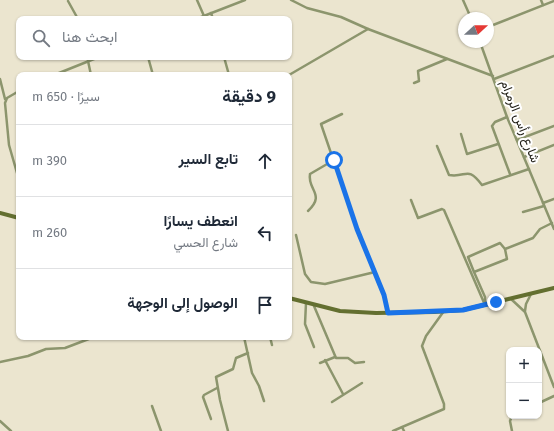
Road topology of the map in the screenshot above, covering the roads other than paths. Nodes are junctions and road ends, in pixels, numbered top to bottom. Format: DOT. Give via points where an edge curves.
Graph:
graph roads {
  1 [pos="197,0"];
  2 [pos="245,0"];
  3 [pos="291,0"];
  4 [pos="463,0"];
  5 [pos="541,0"];
  6 [pos="68,1"];
  7 [pos="554,1"];
  8 [pos="543,5"];
  9 [pos="468,12"];
  10 [pos="211,13"];
  11 [pos="76,16"];
  12 [pos="204,16"];
  13 [pos="212,16"];
  14 [pos="494,25"];
  15 [pos="368,29"];
  16 [pos="482,48"];
  17 [pos="554,56"];
  18 [pos="448,59"];
  19 [pos="149,60"];
  20 [pos="225,60"];
  21 [pos="88,61"];
  22 [pos="61,72"];
  23 [pos="90,72"];
  24 [pos="152,72"];
  25 [pos="228,72"];
  26 [pos="292,73"];
  27 [pos="494,78"];
  28 [pos="0,79"];
  29 [pos="414,83"];
  30 [pos="16,93"];
  31 [pos="5,100"];
  32 [pos="342,114"];
  33 [pos="507,117"];
  34 [pos="554,126"];
  35 [pos="461,134"];
  36 [pos="517,140"];
  37 [pos="498,144"];
  38 [pos="436,146"];
  39 [pos="554,146"];
  40 [pos="524,157"];
  41 [pos="334,160"];
  42 [pos="16,168"];
  43 [pos="529,169"];
  44 [pos="510,174"];
  45 [pos="554,199"];
  46 [pos="411,200"];
  47 [pos="544,205"];
  48 [pos="308,210"];
  49 [pos="522,212"];
  50 [pos="0,213"];
  51 [pos="16,217"];
  52 [pos="552,223"];
  53 [pos="554,229"];
  54 [pos="296,235"];
  55 [pos="504,249"];
  56 [pos="469,264"];
  57 [pos="375,272"];
  58 [pos="474,272"];
  59 [pos="554,288"];
  60 [pos="531,294"];
  61 [pos="292,299"];
  62 [pos="511,299"];
  63 [pos="306,303"];
  64 [pos="485,304"];
  65 [pos="314,306"];
  66 [pos="444,312"];
  67 [pos="525,312"];
  68 [pos="388,313"];
  69 [pos="86,340"];
  70 [pos="245,340"];
  71 [pos="271,340"];
  72 [pos="272,345"];
  73 [pos="314,347"];
  74 [pos="248,352"];
  75 [pos="335,357"];
  76 [pos="325,360"];
  77 [pos="0,362"];
  78 [pos="364,362"];
  79 [pos="320,363"];
  80 [pos="362,383"];
  81 [pos="554,386"];
  82 [pos="217,388"];
  83 [pos="343,394"];
  84 [pos="554,396"];
  85 [pos="264,401"];
  86 [pos="332,402"];
  87 [pos="542,402"];
  88 [pos="152,406"];
  89 [pos="211,419"];
  90 [pos="511,419"];
  91 [pos="0,420"];
  92 [pos="402,427"];
  93 [pos="11,431"];
  94 [pos="161,431"];
  95 [pos="228,431"];
  96 [pos="393,431"];
  97 [pos="404,431"];
  98 [pos="512,431"];
  1 -- 12 [label="street"];
  2 -- 10 [label="street"];
  3 -- 15 [label="street"];
  4 -- 9 [label="street"];
  5 -- 8 [label="street"];
  6 -- 11 [label="street"];
  7 -- 8 [label="street"];
  8 -- 14 [label="street"];
  10 -- 12 [label="street"];
  10 -- 13 [label="street"];
  15 -- 18 [label="street"];
  15 -- 26 [label="street"];
  16 -- 27 [label="street, شارع رأس الرمرام"];
  17 -- 27 [label="street"];
  18 -- 27 [label="street"];
  18 -- 29 [label="street" via="418,71 419,80"];
  19 -- 24 [label="street"];
  20 -- 25 [label="street"];
  21 -- 22 [label="street"];
  21 -- 23 [label="street"];
  27 -- 33 [label="street, شارع رأس الرمرام"];
  28 -- 31 [label="street"];
  30 -- 31 [label="street"];
  31 -- 42 [label="street" via="8,135"];
  32 -- 41 [label="street" via="321,124"];
  33 -- 36 [label="street, شارع رأس الرمرام"];
  33 -- 37 [label="street" via="492,126"];
  34 -- 36 [label="street"];
  35 -- 37 [label="street" via="467,154"];
  36 -- 40 [label="street, شارع رأس الرمرام"];
  37 -- 44 [label="street"];
  38 -- 44 [label="street" via="449,175 474,175 484,185"];
  39 -- 40 [label="street"];
  40 -- 43 [label="street, شارع رأس الرمرام"];
  41 -- 48 [label="street" via="310,174 310,182 316,196 314,205"];
  41 -- 57 [label="street" via="357,229"];
  43 -- 44 [label="street"];
  43 -- 47 [label="street, شارع رأس الرمرام"];
  45 -- 47 [label="street"];
  46 -- 56 [label="street" via="418,218 444,210"];
  47 -- 49 [label="street"];
  47 -- 52 [label="street, شارع رأس الرمرام"];
  50 -- 51 [label="street"];
  52 -- 53 [label="street, شارع رأس الرمرام"];
  52 -- 55 [label="street" via="540,229 533,238"];
  54 -- 57 [label="street" via="305,274 311,282 325,284"];
  55 -- 56 [label="street" via="501,244 497,244 468,257"];
  55 -- 58 [label="street" via="506,259"];
  56 -- 58 [label="street"];
  56 -- 64 [label="street"];
  57 -- 68 [label="street"];
  58 -- 64 [label="street" via="485,297"];
  59 -- 60 [label="street"];
  60 -- 62 [label="street"];
  60 -- 67 [label="street"];
  61 -- 63 [label="street"];
  62 -- 64 [label="street"];
  62 -- 67 [label="street"];
  63 -- 65 [label="street"];
  63 -- 73 [label="street" via="305,324"];
  64 -- 66 [label="street"];
  65 -- 68 [label="street" via="340,311"];
  65 -- 75 [label="street"];
  66 -- 68 [label="street"];
  66 -- 92 [label="street" via="426,336 422,346 444,409"];
  67 -- 81 [label="street"];
  69 -- 77 [label="street" via="65,348 46,349"];
  70 -- 74 [label="street"];
  71 -- 72 [label="street"];
  74 -- 82 [label="street" via="236,358 233,369 216,376"];
  74 -- 85 [label="street" via="252,373"];
  75 -- 76 [label="street"];
  75 -- 78 [label="street" via="348,358 355,363"];
  76 -- 79 [label="street"];
  76 -- 83 [label="street"];
  80 -- 83 [label="street"];
  82 -- 89 [label="street" via="203,397"];
  82 -- 95 [label="street"];
  83 -- 86 [label="street"];
  84 -- 87 [label="street"];
  88 -- 94 [label="street"];
  90 -- 98 [label="street"];
  91 -- 93 [label="street"];
  92 -- 96 [label="street"];
  92 -- 97 [label="street"];
}
